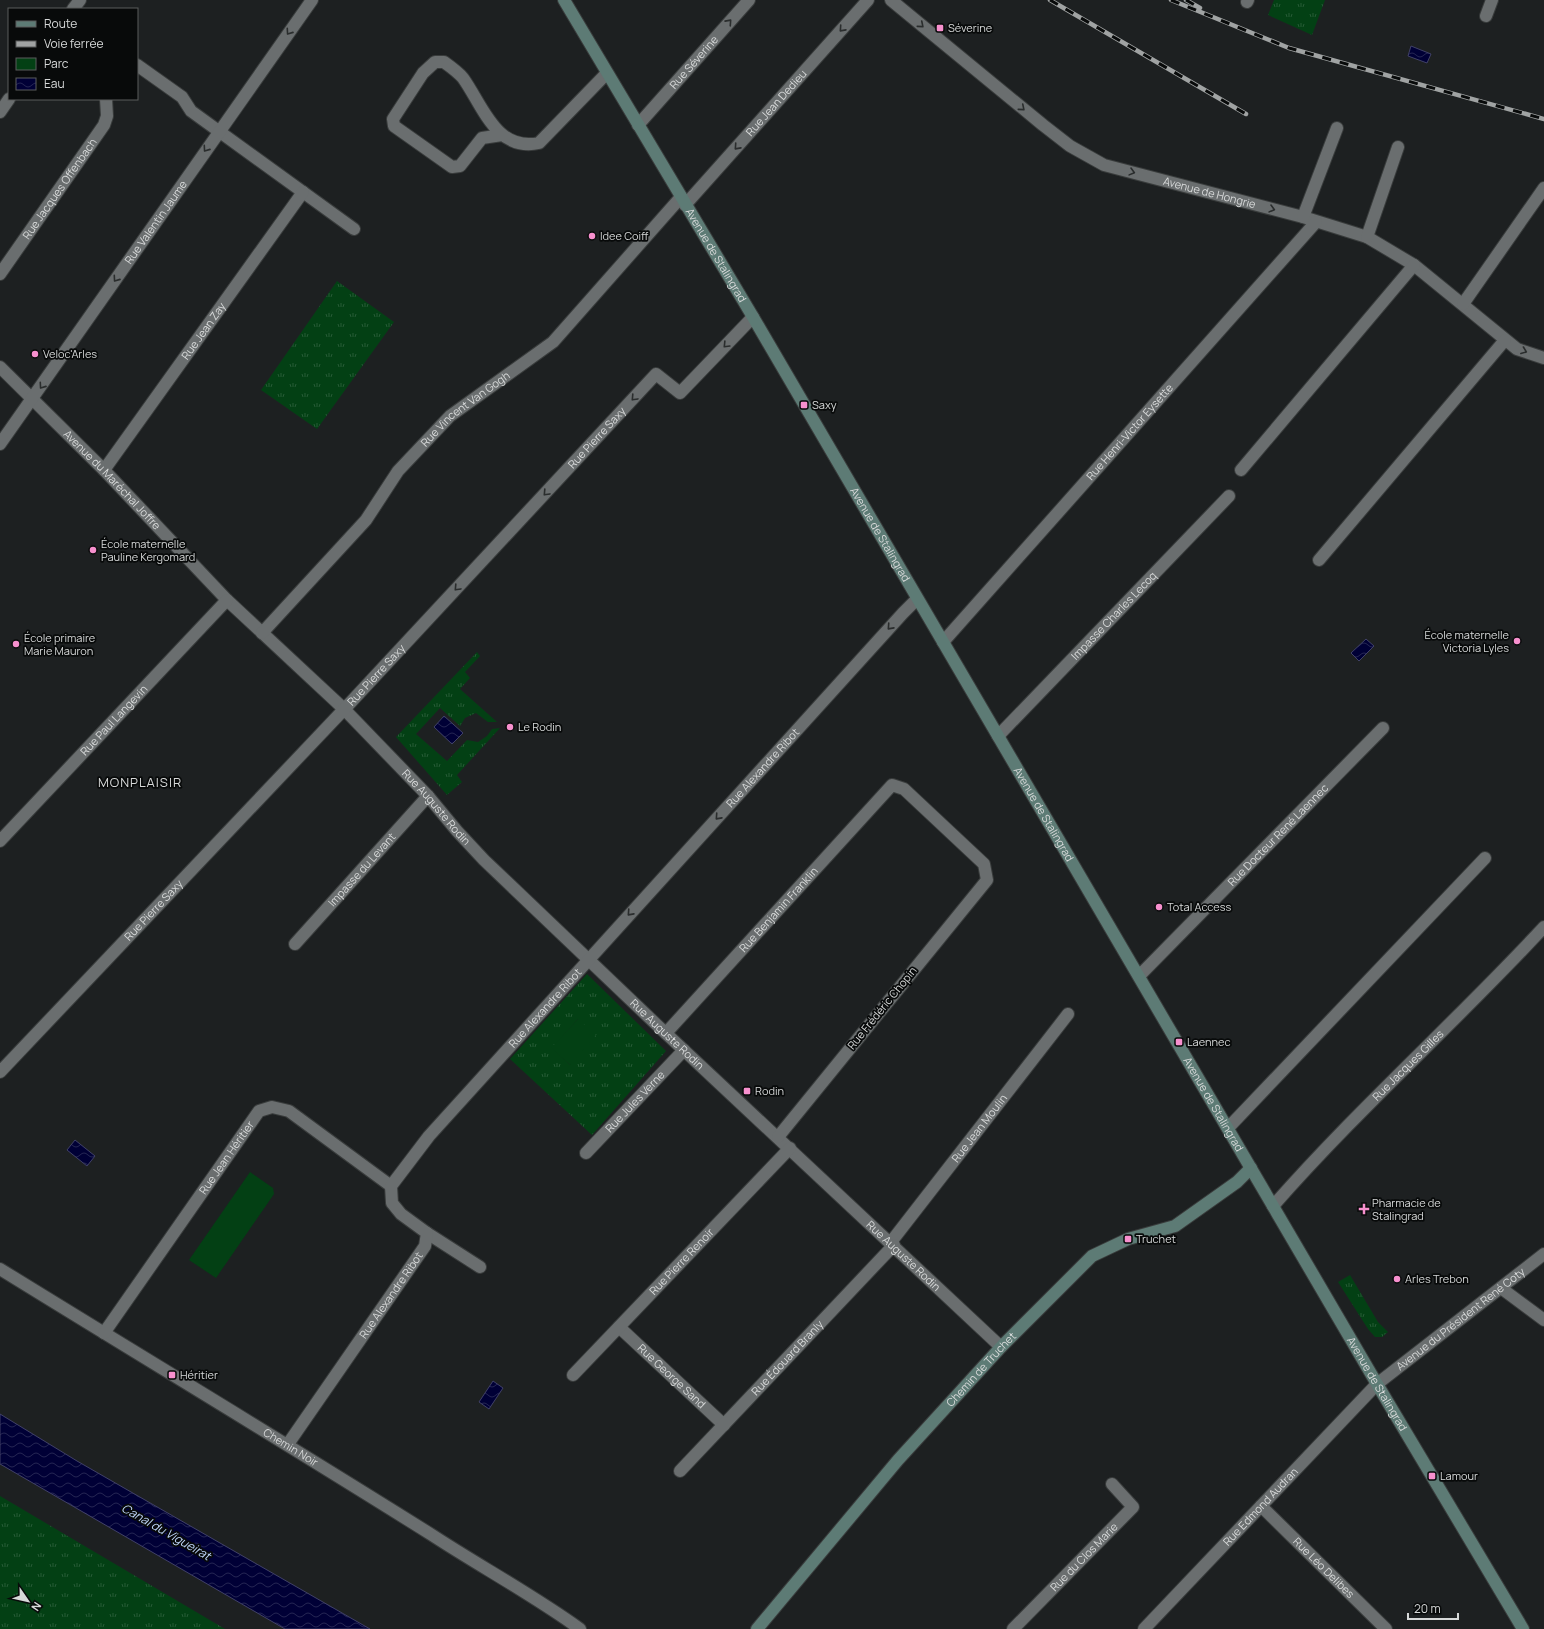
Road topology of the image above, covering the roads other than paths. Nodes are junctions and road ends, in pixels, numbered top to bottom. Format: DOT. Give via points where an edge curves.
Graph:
graph roads {
  1 [pos="80,0"];
  2 [pos="312,0"];
  3 [pos="564,0"];
  4 [pos="749,0"];
  5 [pos="868,0"];
  6 [pos="891,0"];
  7 [pos="1492,0"];
  8 [pos="74,8"];
  9 [pos="1486,16"];
  10 [pos="138,66"];
  11 [pos="607,73"];
  12 [pos="9,100"];
  13 [pos="106,100"];
  14 [pos="0,112"];
  15 [pos="638,125"];
  16 [pos="1338,128"];
  17 [pos="219,131"];
  18 [pos="502,135"];
  19 [pos="1398,148"];
  20 [pos="1544,188"];
  21 [pos="303,192"];
  22 [pos="683,201"];
  23 [pos="1303,217"];
  24 [pos="1316,222"];
  25 [pos="354,229"];
  26 [pos="1367,237"];
  27 [pos="1414,265"];
  28 [pos="0,274"];
  29 [pos="1463,304"];
  30 [pos="753,317"];
  31 [pos="1505,340"];
  32 [pos="1544,358"];
  33 [pos="0,367"];
  34 [pos="32,399"];
  35 [pos="0,444"];
  36 [pos="104,470"];
  37 [pos="1240,470"];
  38 [pos="1229,496"];
  39 [pos="1319,560"];
  40 [pos="917,599"];
  41 [pos="227,600"];
  42 [pos="262,633"];
  43 [pos="942,642"];
  44 [pos="344,710"];
  45 [pos="1383,728"];
  46 [pos="998,736"];
  47 [pos="428,796"];
  48 [pos="0,841"];
  49 [pos="1484,858"];
  50 [pos="987,880"];
  51 [pos="1544,927"];
  52 [pos="295,944"];
  53 [pos="588,959"];
  54 [pos="1139,976"];
  55 [pos="1068,1014"];
  56 [pos="666,1033"];
  57 [pos="684,1050"];
  58 [pos="0,1072"];
  59 [pos="1228,1128"];
  60 [pos="778,1137"];
  61 [pos="790,1148"];
  62 [pos="586,1153"];
  63 [pos="1251,1168"];
  64 [pos="391,1186"];
  65 [pos="1273,1206"];
  66 [pos="427,1233"];
  67 [pos="892,1244"];
  68 [pos="1544,1254"];
  69 [pos="480,1267"];
  70 [pos="0,1269"];
  71 [pos="1501,1288"];
  72 [pos="1544,1320"];
  73 [pos="619,1327"];
  74 [pos="104,1333"];
  75 [pos="1001,1347"];
  76 [pos="573,1375"];
  77 [pos="1377,1384"];
  78 [pos="724,1425"];
  79 [pos="288,1444"];
  80 [pos="680,1471"];
  81 [pos="1112,1484"];
  82 [pos="1261,1506"];
  83 [pos="580,1629"];
  84 [pos="757,1629"];
  85 [pos="1013,1629"];
  86 [pos="1144,1629"];
  87 [pos="1386,1629"];
  88 [pos="1523,1629"];
  1 -- 8 [label="street"];
  2 -- 17 [label="street, Rue Valentin Jaume, one-way"];
  3 -- 11 [label="main road, Avenue de Stalingrad"];
  15 -- 4 [label="street, Rue Séverine, one-way"];
  5 -- 22 [label="street, Rue Jean Dedieu, one-way"];
  6 -- 23 [label="street, Avenue de Hongrie, one-way" via="1070,146 1104,165"];
  7 -- 9 [label="street"];
  10 -- 17 [label="street" via="182,97 191,111"];
  11 -- 15 [label="main road, Avenue de Stalingrad"];
  11 -- 18 [label="street" via="539,142 527,145"];
  12 -- 14 [label="street"];
  13 -- 28 [label="street, Rue Jacques Offenbach" via="107,116 104,126"];
  15 -- 22 [label="main road, Avenue de Stalingrad"];
  16 -- 23 [label="street"];
  17 -- 21 [label="street"];
  17 -- 34 [label="street, Rue Valentin Jaume, one-way"];
  18 -- 18 [label="street" via="462,78 444,62 435,62 423,73 393,119 394,126 452,167 460,166 482,138"];
  19 -- 26 [label="street"];
  20 -- 29 [label="street"];
  21 -- 25 [label="street"];
  21 -- 36 [label="street, Rue Jean Zay"];
  22 -- 30 [label="main road, Avenue de Stalingrad"];
  22 -- 42 [label="street, Rue Vincent Van Gogh" via="553,342 450,416 398,471 366,520"];
  23 -- 24 [label="street, Avenue de Hongrie"];
  24 -- 26 [label="street, Avenue de Hongrie"];
  24 -- 43 [label="street, Rue Henri-Victor Eysette"];
  26 -- 27 [label="street, Avenue de Hongrie"];
  27 -- 29 [label="street, Avenue de Hongrie"];
  27 -- 37 [label="street"];
  29 -- 31 [label="street, Avenue de Hongrie"];
  30 -- 40 [label="main road, Avenue de Stalingrad"];
  30 -- 44 [label="street, Rue Pierre Saxy, one-way" via="680,393 656,374"];
  31 -- 32 [label="street, Avenue de Hongrie, one-way"];
  31 -- 39 [label="street"];
  33 -- 34 [label="street, Avenue du Maréchal Joffre"];
  34 -- 35 [label="street, Rue Valentin Jaume"];
  34 -- 36 [label="street, Avenue du Maréchal Joffre"];
  36 -- 41 [label="street, Avenue du Maréchal Joffre"];
  38 -- 46 [label="street, Impasse Charles Lecoq"];
  40 -- 43 [label="main road, Avenue de Stalingrad"];
  40 -- 53 [label="street, Rue Alexandre Ribot, one-way"];
  41 -- 42 [label="street, Avenue du Maréchal Joffre"];
  41 -- 48 [label="street, Rue Paul Langevin"];
  42 -- 44 [label="street, Avenue du Maréchal Joffre"];
  43 -- 46 [label="main road, Avenue de Stalingrad"];
  44 -- 47 [label="street, Rue Auguste Rodin"];
  44 -- 58 [label="street, Rue Pierre Saxy"];
  45 -- 54 [label="street, Rue Docteur René Laennec"];
  46 -- 54 [label="main road, Avenue de Stalingrad"];
  47 -- 52 [label="street, Impasse du Levant"];
  47 -- 53 [label="street, Rue Auguste Rodin" via="456,831"];
  49 -- 59 [label="street"];
  50 -- 56 [label="street, Rue Benjamin Franklin" via="984,864 904,789 892,785"];
  50 -- 60 [label="street, Rue Frédéric Chopin"];
  51 -- 65 [label="street, Rue Jacques Gilles" via="1308,1165"];
  53 -- 56 [label="street, Rue Auguste Rodin"];
  53 -- 64 [label="street, Rue Alexandre Ribot" via="429,1136"];
  54 -- 59 [label="main road, Avenue de Stalingrad"];
  55 -- 67 [label="street, Rue Jean Moulin"];
  56 -- 57 [label="street, Rue Auguste Rodin"];
  57 -- 60 [label="street, Rue Auguste Rodin"];
  57 -- 62 [label="street, Rue Jules Verne"];
  59 -- 63 [label="main road, Avenue de Stalingrad"];
  60 -- 61 [label="street, Rue Auguste Rodin"];
  61 -- 67 [label="street, Rue Auguste Rodin"];
  61 -- 73 [label="street, Rue Pierre Renoir"];
  63 -- 65 [label="main road, Avenue de Stalingrad"];
  63 -- 75 [label="main road, Chemin de Truchet" via="1237,1182 1175,1226 1128,1239 1092,1256"];
  64 -- 66 [label="street" via="392,1204 400,1214"];
  64 -- 74 [label="street, Rue Jean Héritier" via="288,1111 272,1107 258,1111"];
  65 -- 77 [label="main road, Avenue de Stalingrad"];
  66 -- 69 [label="street"];
  66 -- 79 [label="street, Rue Alexandre Ribot" via="425,1246"];
  67 -- 75 [label="street, Rue Auguste Rodin"];
  67 -- 78 [label="street, Rue Édouard Branly"];
  68 -- 71 [label="street, Avenue du Président René Coty"];
  70 -- 74 [label="street, Chemin Noir"];
  71 -- 72 [label="street"];
  71 -- 77 [label="street, Avenue du Président René Coty"];
  73 -- 76 [label="street, Rue Pierre Renoir"];
  73 -- 78 [label="street, Rue George Sand"];
  74 -- 79 [label="street, Chemin Noir"];
  75 -- 84 [label="main road, Chemin de Truchet" via="898,1460"];
  77 -- 82 [label="street, Rue Edmond Audran"];
  77 -- 88 [label="main road, Avenue de Stalingrad"];
  78 -- 80 [label="street, Rue Édouard Branly"];
  79 -- 83 [label="street, Chemin Noir"];
  81 -- 85 [label="street, Rue du Clos Marie" via="1133,1507"];
  82 -- 86 [label="street, Rue Edmond Audran"];
  82 -- 87 [label="street, Rue Léo Delibes"];
}
